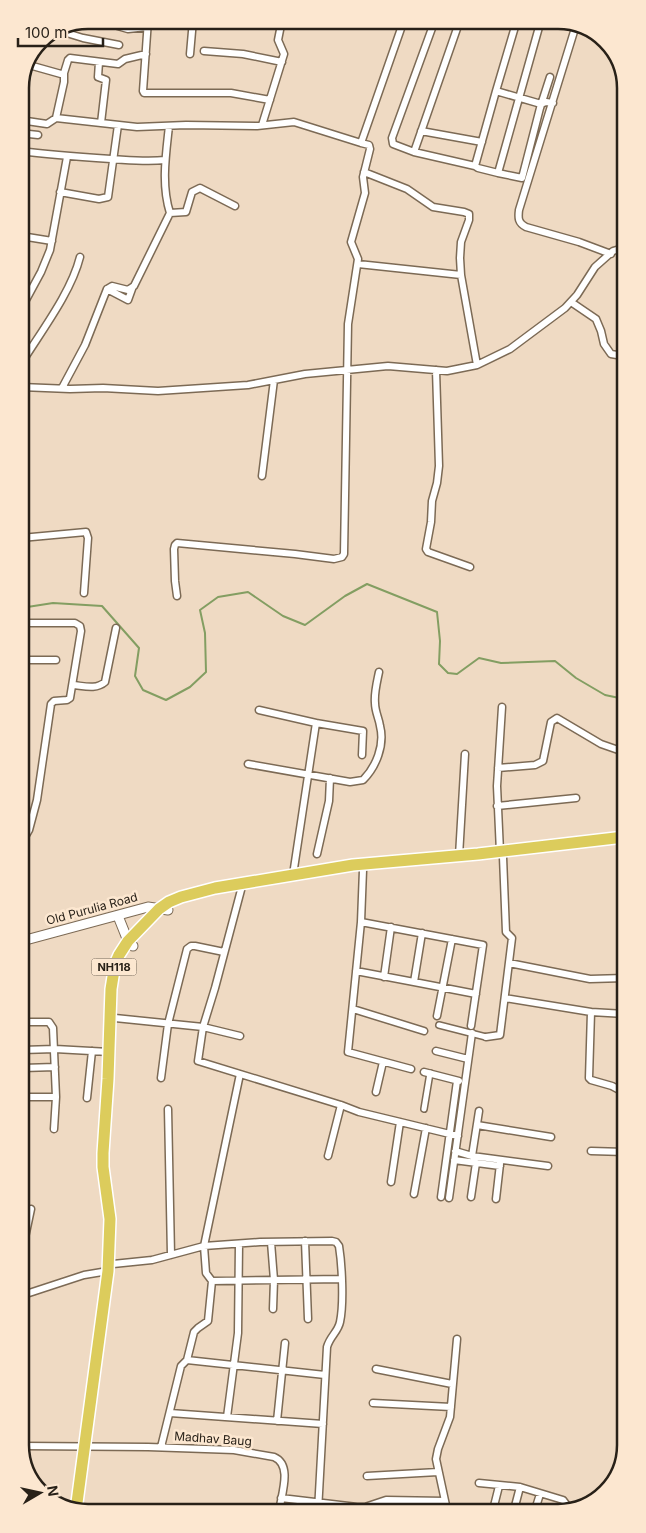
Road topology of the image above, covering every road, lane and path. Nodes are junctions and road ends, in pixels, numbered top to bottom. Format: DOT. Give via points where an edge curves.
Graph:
graph roads {
  1 [pos="147,29"];
  2 [pos="192,29"];
  3 [pos="280,29"];
  4 [pos="401,29"];
  5 [pos="432,29"];
  6 [pos="457,29"];
  7 [pos="514,29"];
  8 [pos="538,29"];
  9 [pos="574,31"];
  10 [pos="66,33"];
  11 [pos="119,44"];
  12 [pos="204,51"];
  13 [pos="146,54"];
  14 [pos="190,54"];
  15 [pos="99,62"];
  16 [pos="282,62"];
  17 [pos="33,66"];
  18 [pos="64,73"];
  19 [pos="550,77"];
  20 [pos="496,91"];
  21 [pos="519,98"];
  22 [pos="270,100"];
  23 [pos="553,103"];
  24 [pos="541,104"];
  25 [pos="550,111"];
  26 [pos="56,118"];
  27 [pos="29,121"];
  28 [pos="101,123"];
  29 [pos="118,125"];
  30 [pos="262,125"];
  31 [pos="169,126"];
  32 [pos="421,130"];
  33 [pos="29,134"];
  34 [pos="38,135"];
  35 [pos="361,142"];
  36 [pos="482,142"];
  37 [pos="29,152"];
  38 [pos="414,152"];
  39 [pos="67,157"];
  40 [pos="114,159"];
  41 [pos="165,160"];
  42 [pos="475,166"];
  43 [pos="364,172"];
  44 [pos="498,173"];
  45 [pos="60,192"];
  46 [pos="235,206"];
  47 [pos="170,213"];
  48 [pos="29,238"];
  49 [pos="52,242"];
  50 [pos="617,250"];
  51 [pos="611,254"];
  52 [pos="80,257"];
  53 [pos="358,264"];
  54 [pos="461,275"];
  55 [pos="107,289"];
  56 [pos="132,289"];
  57 [pos="29,294"];
  58 [pos="571,302"];
  59 [pos="29,351"];
  60 [pos="617,355"];
  61 [pos="477,365"];
  62 [pos="348,370"];
  63 [pos="436,370"];
  64 [pos="274,380"];
  65 [pos="29,387"];
  66 [pos="62,388"];
  67 [pos="262,476"];
  68 [pos="29,539"];
  69 [pos="470,567"];
  70 [pos="84,593"];
  71 [pos="177,596"];
  72 [pos="29,623"];
  73 [pos="116,628"];
  74 [pos="29,660"];
  75 [pos="56,660"];
  76 [pos="378,672"];
  77 [pos="73,685"];
  78 [pos="502,707"];
  79 [pos="259,710"];
  80 [pos="316,723"];
  81 [pos="617,750"];
  82 [pos="465,754"];
  83 [pos="362,755"];
  84 [pos="248,764"];
  85 [pos="498,768"];
  86 [pos="308,774"];
  87 [pos="330,778"];
  88 [pos="576,798"];
  89 [pos="497,806"];
  90 [pos="29,830"];
  91 [pos="617,838"];
  92 [pos="317,854"];
  93 [pos="502,854"];
  94 [pos="459,856"];
  95 [pos="363,870"];
  96 [pos="293,876"];
  97 [pos="241,890"];
  98 [pos="164,909"];
  99 [pos="118,916"];
  100 [pos="361,922"];
  101 [pos="391,928"];
  102 [pos="422,933"];
  103 [pos="29,939"];
  104 [pos="452,939"];
  105 [pos="130,944"];
  106 [pos="224,952"];
  107 [pos="509,963"];
  108 [pos="356,972"];
  109 [pos="384,977"];
  110 [pos="617,978"];
  111 [pos="414,982"];
  112 [pos="443,988"];
  113 [pos="476,994"];
  114 [pos="504,998"];
  115 [pos="353,1009"];
  116 [pos="591,1012"];
  117 [pos="617,1014"];
  118 [pos="438,1016"];
  119 [pos="115,1018"];
  120 [pos="29,1022"];
  121 [pos="168,1024"];
  122 [pos="439,1025"];
  123 [pos="203,1027"];
  124 [pos="471,1030"];
  125 [pos="424,1031"];
  126 [pos="240,1036"];
  127 [pos="486,1037"];
  128 [pos="55,1049"];
  129 [pos="29,1050"];
  130 [pos="92,1051"];
  131 [pos="436,1051"];
  132 [pos="109,1052"];
  133 [pos="468,1059"];
  134 [pos="383,1062"];
  135 [pos="55,1067"];
  136 [pos="29,1068"];
  137 [pos="410,1069"];
  138 [pos="427,1073"];
  139 [pos="240,1074"];
  140 [pos="161,1078"];
  141 [pos="457,1081"];
  142 [pos="465,1083"];
  143 [pos="617,1088"];
  144 [pos="376,1092"];
  145 [pos="29,1097"];
  146 [pos="56,1097"];
  147 [pos="87,1098"];
  148 [pos="341,1105"];
  149 [pos="168,1109"];
  150 [pos="424,1109"];
  151 [pos="480,1111"];
  152 [pos="400,1122"];
  153 [pos="477,1125"];
  154 [pos="426,1128"];
  155 [pos="54,1129"];
  156 [pos="450,1134"];
  157 [pos="458,1136"];
  158 [pos="551,1137"];
  159 [pos="455,1151"];
  160 [pos="591,1151"];
  161 [pos="617,1152"];
  162 [pos="328,1156"];
  163 [pos="454,1160"];
  164 [pos="474,1160"];
  165 [pos="500,1163"];
  166 [pos="548,1166"];
  167 [pos="391,1182"];
  168 [pos="414,1194"];
  169 [pos="441,1197"];
  170 [pos="471,1197"];
  171 [pos="449,1198"];
  172 [pos="496,1199"];
  173 [pos="31,1209"];
  174 [pos="29,1218"];
  175 [pos="305,1241"];
  176 [pos="271,1242"];
  177 [pos="239,1244"];
  178 [pos="204,1246"];
  179 [pos="171,1255"];
  180 [pos="111,1268"];
  181 [pos="341,1279"];
  182 [pos="212,1280"];
  183 [pos="274,1280"];
  184 [pos="306,1280"];
  185 [pos="239,1281"];
  186 [pos="29,1293"];
  187 [pos="273,1309"];
  188 [pos="308,1319"];
  189 [pos="457,1339"];
  190 [pos="285,1344"];
  191 [pos="187,1360"];
  192 [pos="235,1365"];
  193 [pos="376,1369"];
  194 [pos="282,1370"];
  195 [pos="326,1375"];
  196 [pos="452,1384"];
  197 [pos="373,1403"];
  198 [pos="451,1408"];
  199 [pos="170,1413"];
  200 [pos="227,1417"];
  201 [pos="277,1421"];
  202 [pos="323,1424"];
  203 [pos="29,1446"];
  204 [pos="87,1446"];
  205 [pos="160,1447"];
  206 [pos="438,1472"];
  207 [pos="367,1476"];
  208 [pos="479,1484"];
  209 [pos="499,1486"];
  210 [pos="520,1487"];
  211 [pos="540,1494"];
  212 [pos="280,1498"];
  213 [pos="380,1501"];
  214 [pos="418,1501"];
  215 [pos="434,1501"];
  216 [pos="446,1501"];
  217 [pos="77,1503"];
  218 [pos="319,1503"];
  219 [pos="81,1504"];
  220 [pos="280,1504"];
  221 [pos="324,1504"];
  222 [pos="371,1504"];
  223 [pos="417,1504"];
  224 [pos="434,1504"];
  225 [pos="446,1504"];
  226 [pos="494,1504"];
  227 [pos="516,1504"];
  228 [pos="537,1504"];
  229 [pos="566,1504"];
  1 -- 13 [label="street"];
  2 -- 14 [label="street"];
  3 -- 16 [label="street" via="278,40 284,51"];
  4 -- 35 [label="street"];
  5 -- 38 [label="street" via="391,141 395,146"];
  6 -- 32 [label="street"];
  7 -- 20 [label="street"];
  8 -- 21 [label="street"];
  9 -- 23 [label="street"];
  10 -- 11 [label="street"];
  12 -- 16 [label="street"];
  13 -- 15 [label="street" via="118,64"];
  13 -- 22 [label="street" via="143,91 146,94 231,93"];
  15 -- 18 [label="street" via="70,58"];
  15 -- 28 [label="street" via="98,77 106,80"];
  16 -- 22 [label="street"];
  17 -- 18 [label="street"];
  18 -- 26 [label="street"];
  19 -- 24 [label="street"];
  20 -- 21 [label="street"];
  20 -- 36 [label="street"];
  21 -- 24 [label="street"];
  21 -- 44 [label="street"];
  22 -- 30 [label="street"];
  23 -- 24 [label="street"];
  23 -- 25 [label="street"];
  24 -- 25 [label="street" via="543,109"];
  24 -- 44 [label="street" via="522,178"];
  25 -- 51 [label="street" via="519,210 519,222"];
  26 -- 27 [label="street" via="47,124"];
  26 -- 28 [label="street"];
  28 -- 29 [label="street"];
  29 -- 31 [label="street"];
  29 -- 40 [label="street"];
  30 -- 31 [label="street"];
  30 -- 35 [label="street" via="294,122"];
  31 -- 41 [label="street"];
  32 -- 36 [label="street"];
  32 -- 38 [label="street"];
  33 -- 34 [label="street"];
  35 -- 43 [label="street" via="369,145 370,149"];
  36 -- 42 [label="street"];
  37 -- 39 [label="street"];
  38 -- 42 [label="street"];
  39 -- 40 [label="street"];
  39 -- 45 [label="street"];
  40 -- 41 [label="street"];
  40 -- 45 [label="street" via="109,194 105,198 99,200"];
  41 -- 47 [label="street" via="165,191"];
  42 -- 44 [label="street"];
  43 -- 53 [label="street" via="365,193 351,242"];
  43 -- 54 [label="street" via="407,189 433,207 468,213 469,220 460,248"];
  45 -- 49 [label="street"];
  46 -- 47 [label="street" via="200,188 192,192 186,212"];
  47 -- 56 [label="street"];
  48 -- 49 [label="street"];
  49 -- 57 [label="street"];
  50 -- 51 [label="street"];
  51 -- 58 [label="street" via="595,267"];
  52 -- 59 [label="street" via="70,285"];
  53 -- 54 [label="street"];
  53 -- 62 [label="street" via="349,312"];
  54 -- 61 [label="street"];
  55 -- 56 [label="street" via="112,286"];
  55 -- 56 [label="street" via="128,300"];
  55 -- 66 [label="street" via="85,345"];
  58 -- 60 [label="street" via="596,319 604,344 611,354"];
  58 -- 61 [label="street" via="510,349"];
  61 -- 63 [label="street"];
  62 -- 63 [label="street" via="388,366"];
  62 -- 64 [label="street"];
  62 -- 71 [label="street" via="342,557 334,559 177,543 174,549"];
  63 -- 69 [label="street" via="439,466 426,549"];
  64 -- 66 [label="street" via="248,385 158,391"];
  64 -- 67 [label="street"];
  65 -- 66 [label="street"];
  68 -- 70 [label="street" via="86,532"];
  72 -- 77 [label="street" via="75,623 80,626"];
  73 -- 77 [label="street" via="105,682 94,687"];
  74 -- 75 [label="street"];
  76 -- 87 [label="street" via="374,701 382,735 374,765 359,782"];
  77 -- 90 [label="street" via="69,699 51,704"];
  78 -- 85 [label="street"];
  79 -- 80 [label="street"];
  80 -- 83 [label="street" via="363,731"];
  80 -- 86 [label="street"];
  81 -- 85 [label="street" via="556,718 551,722 543,761 535,765"];
  82 -- 94 [label="street"];
  84 -- 86 [label="street"];
  85 -- 89 [label="street"];
  86 -- 87 [label="street"];
  86 -- 96 [label="street"];
  87 -- 92 [label="street" via="329,801"];
  88 -- 89 [label="street"];
  89 -- 93 [label="street"];
  91 -- 93 [label="highway, NH118"];
  93 -- 94 [label="highway, NH118"];
  93 -- 95 [label="highway, NH118"];
  93 -- 107 [label="street" via="506,932 512,938"];
  94 -- 96 [label="highway, NH118" via="354,865"];
  95 -- 97 [label="highway, NH118"];
  95 -- 100 [label="street"];
  96 -- 98 [label="highway, NH118" via="198,892 181,897"];
  97 -- 98 [label="highway, NH118" via="192,899"];
  97 -- 106 [label="street"];
  98 -- 99 [label="main road, Old Purulia Road" via="148,907"];
  98 -- 105 [label="highway, NH118"];
  99 -- 103 [label="main road, Old Purulia Road"];
  99 -- 105 [label="main road"];
  100 -- 101 [label="street"];
  100 -- 108 [label="street"];
  101 -- 102 [label="street"];
  101 -- 109 [label="street"];
  102 -- 104 [label="street"];
  102 -- 111 [label="street"];
  104 -- 112 [label="street"];
  104 -- 113 [label="street" via="483,945"];
  105 -- 119 [label="highway, NH118" via="118,973"];
  105 -- 132 [label="highway, NH118" via="119,954 112,977"];
  106 -- 121 [label="street" via="195,946 187,949"];
  106 -- 123 [label="street"];
  107 -- 110 [label="street" via="590,979"];
  107 -- 114 [label="street"];
  108 -- 109 [label="street"];
  108 -- 115 [label="street"];
  109 -- 111 [label="street"];
  111 -- 112 [label="street"];
  112 -- 113 [label="street"];
  112 -- 118 [label="street"];
  113 -- 124 [label="street"];
  114 -- 116 [label="street"];
  114 -- 127 [label="street" via="500,1036"];
  115 -- 125 [label="street"];
  115 -- 134 [label="street" via="348,1052"];
  116 -- 117 [label="street"];
  116 -- 143 [label="street" via="589,1078"];
  119 -- 121 [label="street"];
  119 -- 180 [label="highway, NH118" via="108,1157 115,1217"];
  120 -- 128 [label="street" via="49,1022"];
  121 -- 123 [label="street"];
  121 -- 140 [label="street"];
  122 -- 124 [label="street"];
  123 -- 126 [label="street"];
  123 -- 139 [label="street" via="198,1061"];
  124 -- 127 [label="street"];
  124 -- 133 [label="street"];
  128 -- 129 [label="street"];
  128 -- 130 [label="street"];
  128 -- 135 [label="street"];
  130 -- 132 [label="street"];
  130 -- 147 [label="street"];
  131 -- 133 [label="street"];
  132 -- 180 [label="highway, NH118" via="104,1167"];
  133 -- 142 [label="street"];
  134 -- 137 [label="street"];
  134 -- 144 [label="street"];
  135 -- 136 [label="street"];
  135 -- 146 [label="street"];
  138 -- 141 [label="street"];
  138 -- 150 [label="street"];
  139 -- 148 [label="street"];
  139 -- 178 [label="street"];
  141 -- 142 [label="street"];
  141 -- 156 [label="street"];
  142 -- 157 [label="street"];
  145 -- 146 [label="street"];
  146 -- 155 [label="street"];
  148 -- 152 [label="street"];
  148 -- 162 [label="street"];
  149 -- 179 [label="street"];
  151 -- 153 [label="street"];
  152 -- 154 [label="street"];
  152 -- 167 [label="street"];
  153 -- 158 [label="street"];
  153 -- 164 [label="street"];
  154 -- 156 [label="street"];
  154 -- 168 [label="street"];
  156 -- 157 [label="street"];
  156 -- 169 [label="street"];
  157 -- 159 [label="street"];
  159 -- 163 [label="street"];
  159 -- 164 [label="street"];
  160 -- 161 [label="street"];
  163 -- 164 [label="street"];
  163 -- 171 [label="street"];
  164 -- 165 [label="street"];
  164 -- 170 [label="street"];
  165 -- 166 [label="street"];
  165 -- 172 [label="street"];
  173 -- 174 [label="street"];
  175 -- 176 [label="street"];
  175 -- 181 [label="street" via="338,1243"];
  175 -- 184 [label="street"];
  176 -- 177 [label="street"];
  176 -- 183 [label="street"];
  177 -- 178 [label="street"];
  177 -- 185 [label="street"];
  178 -- 179 [label="street"];
  178 -- 182 [label="street" via="206,1273"];
  179 -- 180 [label="street"];
  180 -- 186 [label="street"];
  180 -- 204 [label="highway, NH118"];
  181 -- 184 [label="street"];
  181 -- 195 [label="street" via="340,1320 329,1340"];
  182 -- 185 [label="street"];
  182 -- 191 [label="street" via="208,1321 194,1332"];
  183 -- 184 [label="street"];
  183 -- 185 [label="street"];
  183 -- 187 [label="street"];
  184 -- 188 [label="street"];
  185 -- 192 [label="street"];
  189 -- 196 [label="street"];
  190 -- 194 [label="street"];
  191 -- 192 [label="street"];
  191 -- 199 [label="street" via="181,1366"];
  192 -- 194 [label="street"];
  192 -- 200 [label="street"];
  193 -- 196 [label="street"];
  194 -- 195 [label="street"];
  194 -- 201 [label="street"];
  195 -- 202 [label="street"];
  196 -- 198 [label="street"];
  197 -- 198 [label="street"];
  198 -- 206 [label="street" via="438,1449"];
  199 -- 200 [label="street"];
  199 -- 205 [label="street"];
  200 -- 201 [label="street"];
  201 -- 202 [label="street"];
  202 -- 218 [label="street"];
  203 -- 204 [label="street, Madhav Baug"];
  204 -- 205 [label="street, Madhav Baug"];
  204 -- 217 [label="highway, NH118"];
  204 -- 219 [label="highway, NH118"];
  205 -- 212 [label="street, Madhav Baug" via="234,1450 280,1459 284,1467"];
  206 -- 207 [label="street"];
  206 -- 216 [label="street"];
  208 -- 209 [label="street"];
  209 -- 210 [label="street"];
  209 -- 226 [label="street"];
  210 -- 211 [label="street"];
  210 -- 227 [label="street"];
  211 -- 228 [label="street"];
  211 -- 229 [label="street"];
  212 -- 218 [label="street"];
  212 -- 220 [label="street, Madhav Baug"];
  213 -- 214 [label="street"];
  213 -- 222 [label="street"];
  214 -- 215 [label="street"];
  214 -- 223 [label="street"];
  215 -- 216 [label="street"];
  215 -- 224 [label="street"];
  216 -- 225 [label="street"];
  218 -- 221 [label="street"];
}
